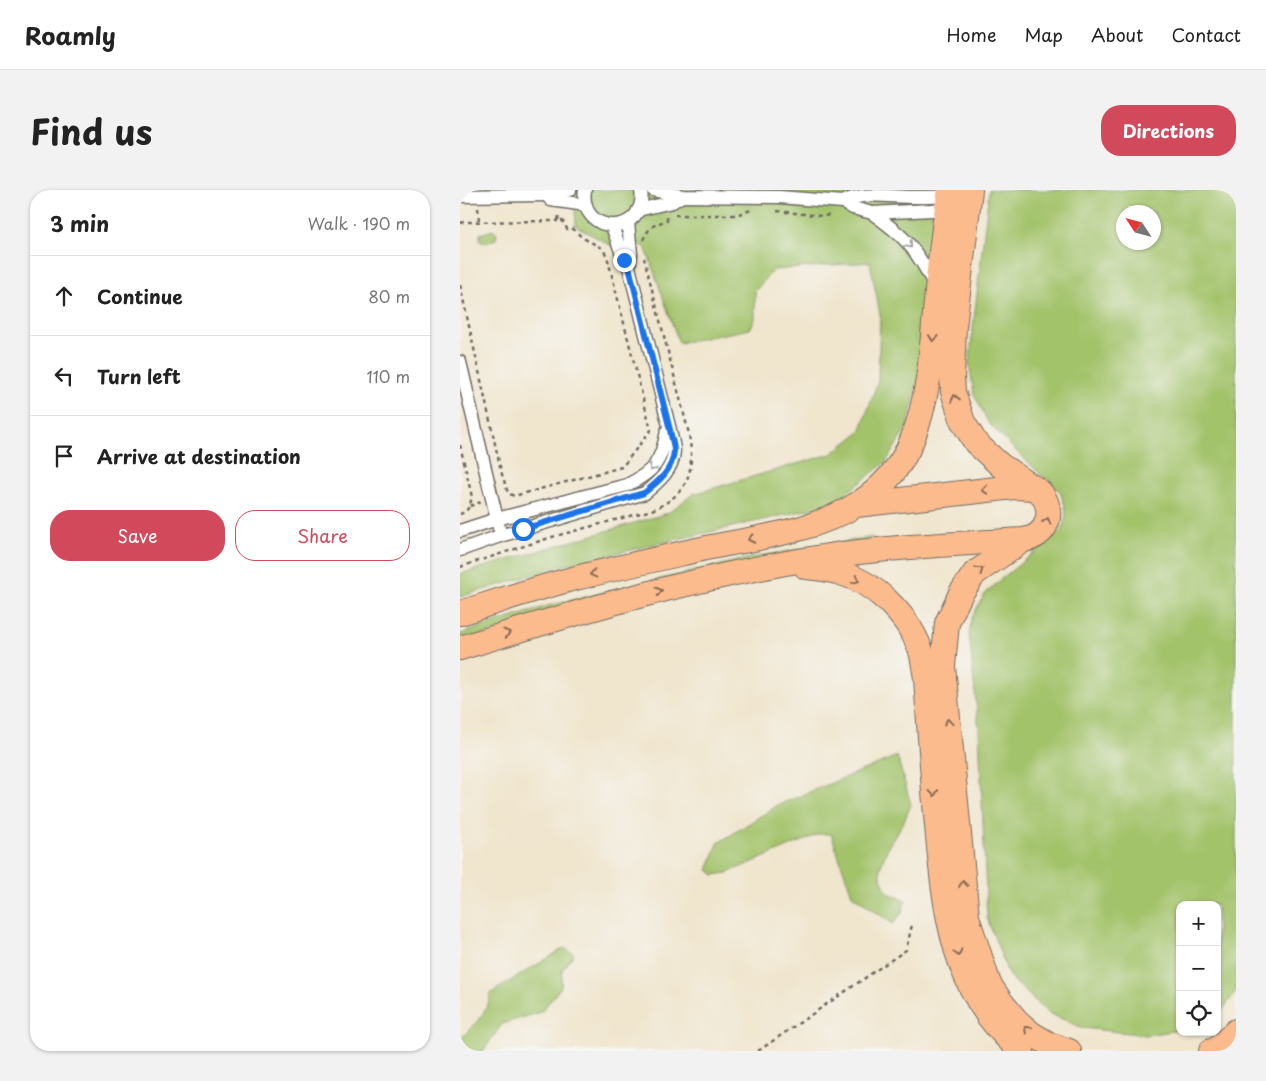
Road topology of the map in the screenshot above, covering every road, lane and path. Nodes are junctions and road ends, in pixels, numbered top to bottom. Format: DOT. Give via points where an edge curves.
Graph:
graph roads {
  1 [pos="570,190"];
  2 [pos="585,190"];
  3 [pos="641,190"];
  4 [pos="652,190"];
  5 [pos="877,193"];
  6 [pos="546,195"];
  7 [pos="460,196"];
  8 [pos="682,196"];
  9 [pos="959,198"];
  10 [pos="843,202"];
  11 [pos="586,205"];
  12 [pos="753,209"];
  13 [pos="638,210"];
  14 [pos="776,211"];
  15 [pos="872,212"];
  16 [pos="835,214"];
  17 [pos="558,222"];
  18 [pos="628,222"];
  19 [pos="460,223"];
  20 [pos="612,226"];
  21 [pos="567,229"];
  22 [pos="644,247"];
  23 [pos="644,253"];
  24 [pos="629,267"];
  25 [pos="460,285"];
  26 [pos="937,290"];
  27 [pos="460,362"];
  28 [pos="669,424"];
  29 [pos="689,434"];
  30 [pos="460,444"];
  31 [pos="1034,488"];
  32 [pos="856,505"];
  33 [pos="460,514"];
  34 [pos="497,519"];
  35 [pos="460,531"];
  36 [pos="500,536"];
  37 [pos="1023,540"];
  38 [pos="460,550"];
  39 [pos="775,565"];
  40 [pos="460,613"];
  41 [pos="460,648"];
  42 [pos="912,925"];
  43 [pos="1236,1031"];
  44 [pos="1221,1049"];
  45 [pos="758,1051"];
  46 [pos="1022,1051"];
  47 [pos="1070,1051"];
  1 -- 6 [label="street"];
  2 -- 11 [label="street"];
  3 -- 13 [label="street"];
  4 -- 8 [label="street"];
  5 -- 9 [label="street"];
  5 -- 10 [label="street"];
  6 -- 7 [label="street"];
  6 -- 11 [label="street" via="552,200"];
  8 -- 10 [label="street" via="779,197"];
  8 -- 13 [label="street" via="672,202"];
  9 -- 15 [label="street"];
  9 -- 26 [label="highway"];
  31 -- 9 [label="highway, one-way" via="1000,465 976,443 960,416 953,392"];
  10 -- 15 [label="street"];
  11 -- 20 [label="street" via="593,218"];
  12 -- 22 [label="path" via="736,215 668,214 667,221 646,232"];
  13 -- 18 [label="street"];
  14 -- 16 [label="path" via="822,216"];
  15 -- 26 [label="street, one-way" via="912,248"];
  17 -- 19 [label="path"];
  18 -- 20 [label="street"];
  18 -- 24 [label="street"];
  20 -- 24 [label="street"];
  21 -- 25 [label="path" via="572,228 587,241 603,248 607,256 651,430 622,467 514,496 508,493 500,471"];
  23 -- 29 [label="path"];
  24 -- 28 [label="street"];
  26 -- 32 [label="highway, one-way" via="926,389 912,442 891,475"];
  27 -- 34 [label="street"];
  28 -- 34 [label="street, one-way" via="664,447 646,475 627,485"];
  28 -- 36 [label="street" via="674,450 671,462 660,481 644,493"];
  30 -- 33 [label="path" via="472,497 470,506"];
  31 -- 32 [label="highway, one-way" via="1006,488"];
  37 -- 31 [label="highway, one-way" via="1034,538 1048,522 1047,503"];
  32 -- 40 [label="highway, one-way" via="799,529 574,578"];
  34 -- 35 [label="street"];
  34 -- 36 [label="street"];
  36 -- 38 [label="street"];
  37 -- 39 [label="highway" via="885,548"];
  47 -- 37 [label="highway, one-way" via="1032,1034 1002,1003 989,984 967,917 943,666 947,622 961,593 975,573"];
  41 -- 39 [label="highway, one-way" via="600,605"];
  39 -- 46 [label="highway, one-way" via="839,572 877,592 893,605 909,627 920,649 926,678 950,930 977,1001 988,1019"];
  42 -- 45 [label="path" via="906,950"];
  43 -- 44 [label="highway"];
}
